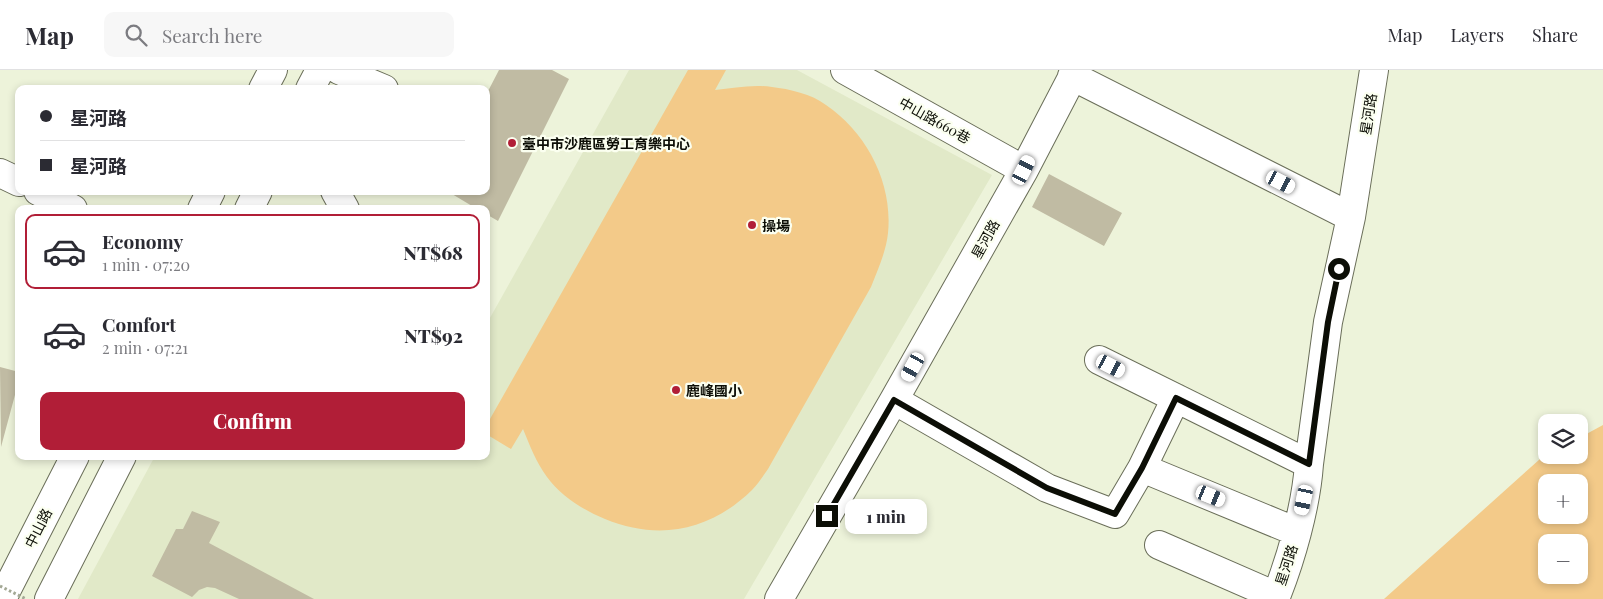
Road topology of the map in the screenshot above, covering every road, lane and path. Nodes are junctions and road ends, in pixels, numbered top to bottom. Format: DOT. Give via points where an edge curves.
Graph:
graph roads {
  1 [pos="273,70"];
  2 [pos="320,70"];
  3 [pos="339,70"];
  4 [pos="396,70"];
  5 [pos="845,70"];
  6 [pos="1374,70"];
  7 [pos="1074,73"];
  8 [pos="265,85"];
  9 [pos="312,85"];
  10 [pos="376,85"];
  11 [pos="388,85"];
  12 [pos="1024,170"];
  13 [pos="0,173"];
  14 [pos="15,180"];
  15 [pos="46,195"];
  16 [pos="65,205"];
  17 [pos="1351,217"];
  18 [pos="1099,360"];
  19 [pos="1176,398"];
  20 [pos="894,400"];
  21 [pos="73,460"];
  22 [pos="120,460"];
  23 [pos="1309,464"];
  24 [pos="1142,468"];
  25 [pos="1297,532"];
  26 [pos="1158,544"];
  27 [pos="0,586"];
  28 [pos="1276,598"];
  29 [pos="2,599"];
  30 [pos="26,599"];
  31 [pos="48,599"];
  32 [pos="779,599"];
  1 -- 8 [label="street"];
  2 -- 9 [label="street"];
  3 -- 10 [label="street"];
  4 -- 11 [label="street"];
  5 -- 12 [label="street, 中山路660巷"];
  6 -- 17 [label="street, 星河路"];
  7 -- 12 [label="street, 星河路"];
  7 -- 17 [label="street, 星河路"];
  12 -- 20 [label="street, 星河路"];
  13 -- 14 [label="street"];
  15 -- 16 [label="street"];
  17 -- 23 [label="street, 星河路" via="1328,322"];
  18 -- 19 [label="street"];
  19 -- 23 [label="street"];
  19 -- 24 [label="street"];
  20 -- 24 [label="street" via="1047,488 1115,514"];
  20 -- 32 [label="street, 星河路"];
  21 -- 29 [label="street, 中山路"];
  22 -- 31 [label="street"];
  23 -- 25 [label="street, 星河路"];
  24 -- 25 [label="street, 星河路"];
  25 -- 28 [label="street, 星河路"];
  26 -- 28 [label="street"];
  27 -- 30 [label="path, bridge"];
}
